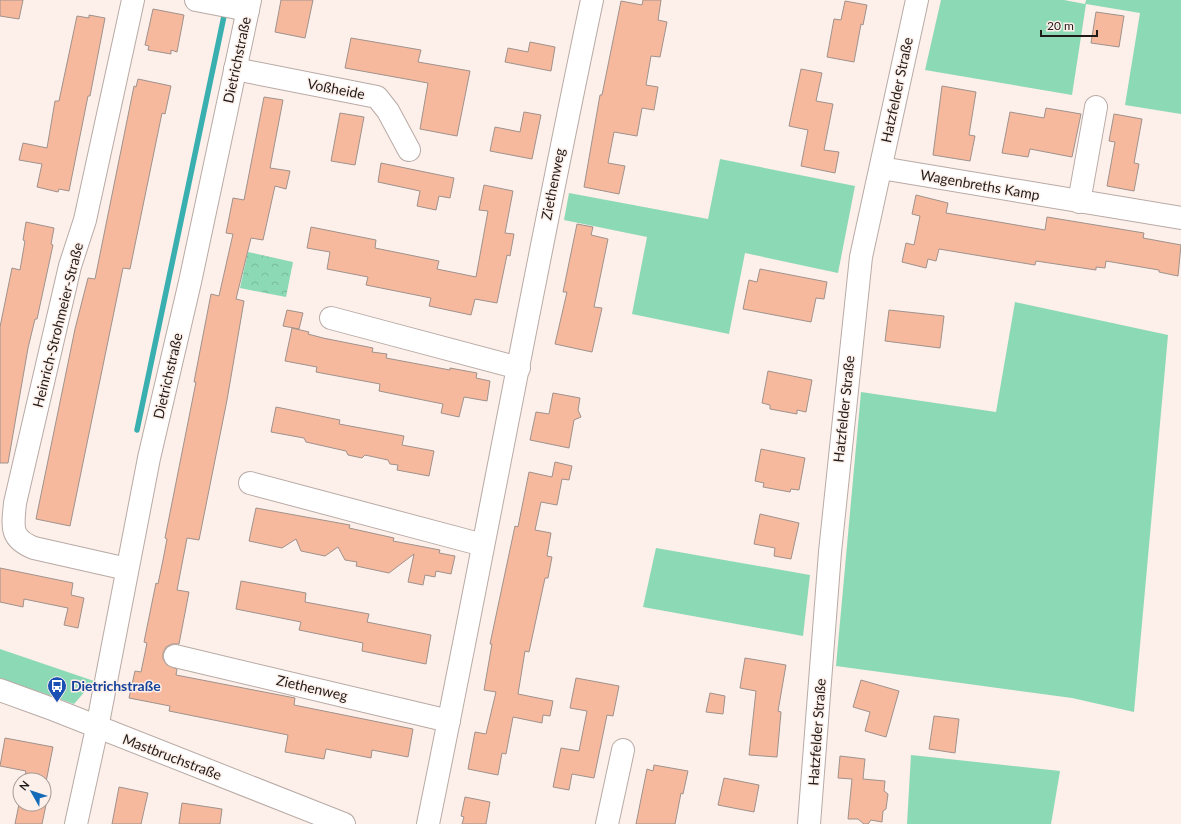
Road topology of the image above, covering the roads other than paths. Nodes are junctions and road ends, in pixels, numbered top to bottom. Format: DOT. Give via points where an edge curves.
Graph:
graph roads {
  1 [pos="133,0"];
  2 [pos="196,0"];
  3 [pos="592,0"];
  4 [pos="917,0"];
  5 [pos="249,5"];
  6 [pos="234,69"];
  7 [pos="1096,106"];
  8 [pos="409,150"];
  9 [pos="881,168"];
  10 [pos="1079,202"];
  11 [pos="1181,218"];
  12 [pos="331,318"];
  13 [pos="518,368"];
  14 [pos="250,482"];
  15 [pos="482,545"];
  16 [pos="127,569"];
  17 [pos="175,656"];
  18 [pos="0,690"];
  19 [pos="449,721"];
  20 [pos="97,728"];
  21 [pos="623,750"];
  22 [pos="76,824"];
  23 [pos="344,824"];
  24 [pos="428,824"];
  25 [pos="607,824"];
  26 [pos="810,824"];
  1 -- 16 [label="street, Heinrich-Strohmeier-Straße" via="85,220 70,266 15,503 13,527 23,544"];
  2 -- 5 [label="street"];
  3 -- 13 [label="street, Ziethenweg" via="553,182"];
  4 -- 9 [label="street, Hatzfelder Straße"];
  5 -- 6 [label="street, Dietrichstraße"];
  6 -- 8 [label="street, Voßheide" via="377,97 388,111"];
  6 -- 16 [label="street, Dietrichstraße"];
  7 -- 10 [label="street"];
  9 -- 10 [label="street, Wagenbreths Kamp"];
  9 -- 26 [label="street, Hatzfelder Straße" via="859,272 830,552"];
  10 -- 11 [label="street, Wagenbreths Kamp"];
  12 -- 13 [label="street"];
  13 -- 15 [label="street, Ziethenweg"];
  14 -- 15 [label="street"];
  15 -- 19 [label="street, Ziethenweg"];
  16 -- 20 [label="street, Dietrichstraße"];
  17 -- 19 [label="street, Ziethenweg"];
  18 -- 20 [label="street, Mastbruchstraße"];
  19 -- 24 [label="street, Ziethenweg"];
  20 -- 22 [label="street, Dietrichstraße"];
  20 -- 23 [label="street, Mastbruchstraße"];
  21 -- 25 [label="street"];
}
